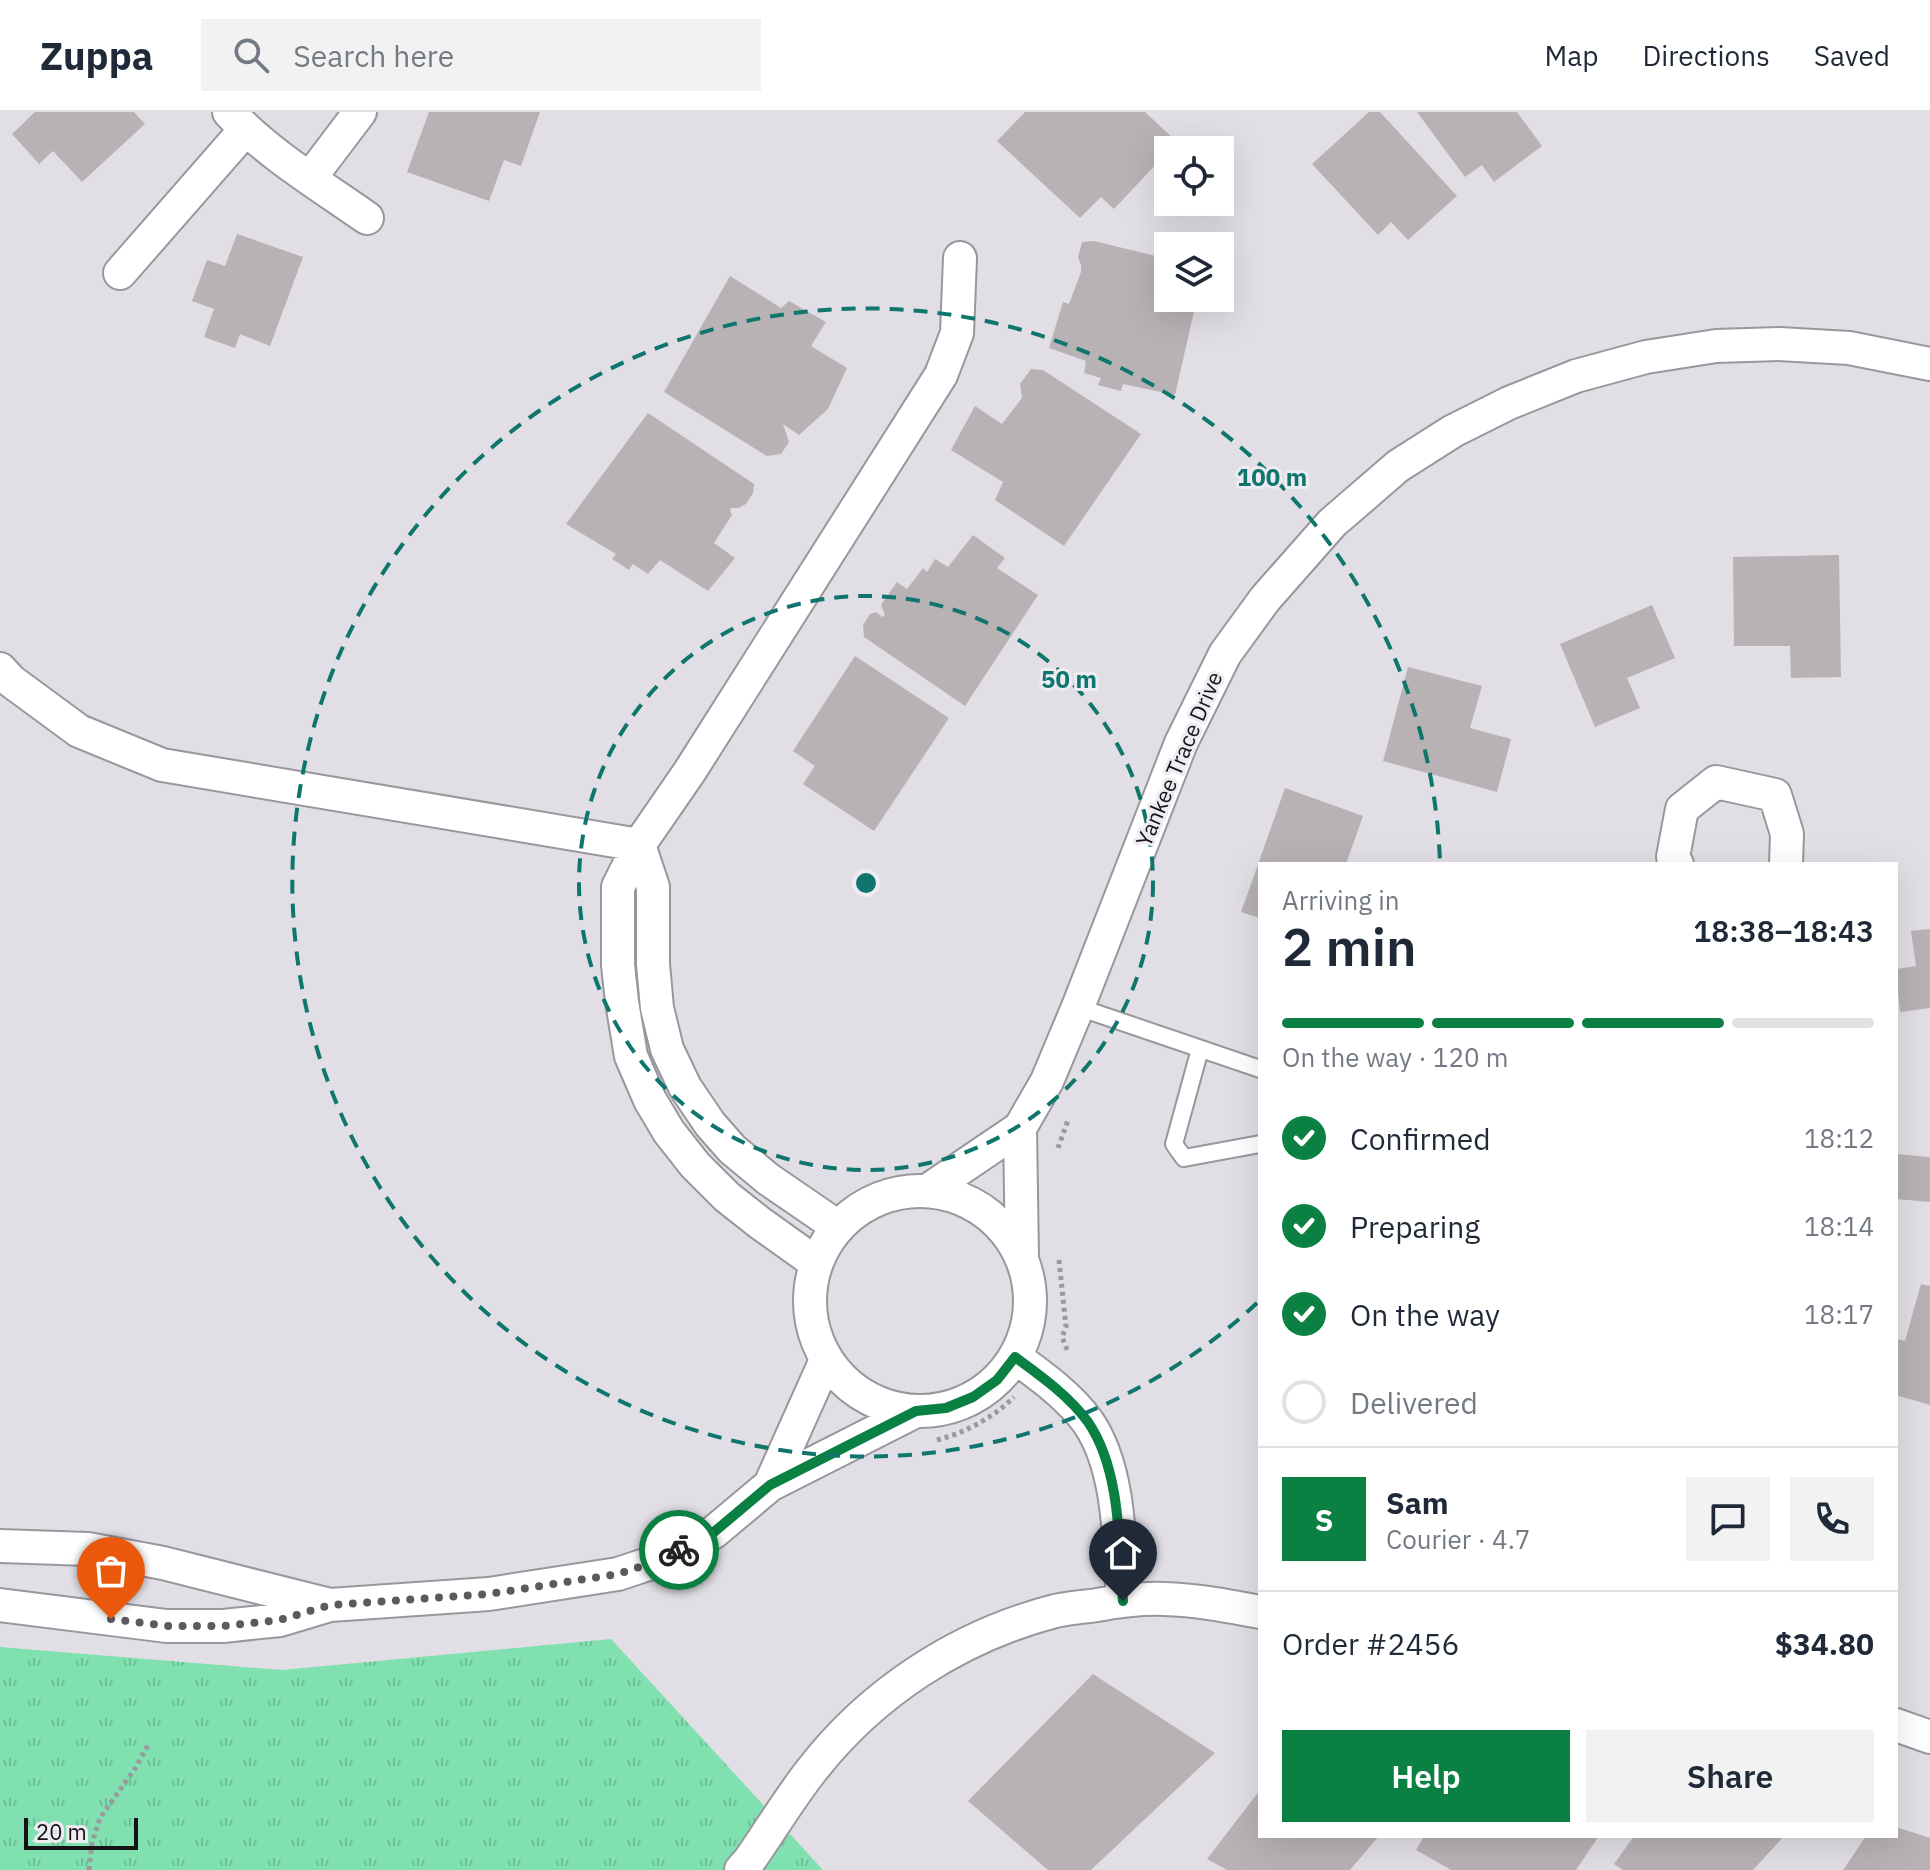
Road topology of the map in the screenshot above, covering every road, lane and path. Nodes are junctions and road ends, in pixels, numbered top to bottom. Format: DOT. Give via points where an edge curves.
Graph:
graph roads {
  1 [pos="360,112"];
  2 [pos="237,121"];
  3 [pos="310,178"];
  4 [pos="367,218"];
  5 [pos="960,258"];
  6 [pos="120,273"];
  7 [pos="1930,364"];
  8 [pos="0,669"];
  9 [pos="639,845"];
  10 [pos="1676,862"];
  11 [pos="1786,862"];
  12 [pos="1078,1007"];
  13 [pos="1200,1049"];
  14 [pos="1258,1068"];
  15 [pos="1069,1119"];
  16 [pos="1020,1128"];
  17 [pos="1258,1144"];
  18 [pos="1058,1148"];
  19 [pos="927,1191"];
  20 [pos="838,1227"];
  21 [pos="1022,1258"];
  22 [pos="1059,1260"];
  23 [pos="816,1263"];
  24 [pos="1069,1354"];
  25 [pos="1015,1357"];
  26 [pos="826,1360"];
  27 [pos="916,1411"];
  28 [pos="770,1485"];
  29 [pos="0,1546"];
  30 [pos="1123,1601"];
  31 [pos="0,1605"];
  32 [pos="330,1605"];
  33 [pos="1258,1612"];
  34 [pos="1898,1726"];
  35 [pos="1930,1737"];
  36 [pos="149,1743"];
  37 [pos="89,1870"];
  38 [pos="741,1870"];
  1 -- 3 [label="street"];
  2 -- 3 [label="street"];
  2 -- 6 [label="street"];
  3 -- 4 [label="street"];
  5 -- 9 [label="street" via="957,333 941,375"];
  7 -- 12 [label="street, Yankee Trace Drive" via="1849,348 1779,344 1716,346 1646,357 1576,376 1509,403 1398,466 1332,523 1225,654 1181,743"];
  8 -- 9 [label="street" via="79,731 162,765"];
  9 -- 20 [label="street" via="653,887 657,1008 667,1049 685,1087 732,1149"];
  9 -- 23 [label="street" via="618,887 618,965 631,1056 662,1122 695,1165 727,1197"];
  10 -- 11 [label="street" via="1682,809 1716,782 1775,795 1787,834"];
  12 -- 13 [label="lane"];
  12 -- 16 [label="street, Yankee Trace Drive" via="1047,1081"];
  13 -- 14 [label="lane"];
  13 -- 17 [label="lane" via="1174,1144 1184,1158"];
  15 -- 18 [label="path"];
  16 -- 19 [label="street, Yankee Trace Drive"];
  16 -- 21 [label="street, Yankee Trace Drive"];
  19 -- 20 [label="street, Yankee Trace Drive" via="894,1194 864,1206"];
  19 -- 21 [label="street, Yankee Trace Drive" via="957,1197 984,1211"];
  20 -- 23 [label="street, Yankee Trace Drive"];
  21 -- 25 [label="street, Yankee Trace Drive" via="1029,1314"];
  22 -- 24 [label="path" via="1066,1327 1062,1337"];
  23 -- 26 [label="street, Yankee Trace Drive" via="810,1313"];
  25 -- 27 [label="street, Yankee Trace Drive" via="997,1380 973,1397 946,1408"];
  25 -- 30 [label="street" via="1057,1389 1088,1422 1099,1443 1115,1492"];
  26 -- 27 [label="street, Yankee Trace Drive" via="850,1387 881,1405"];
  26 -- 28 [label="street, Yankee Trace Drive"];
  27 -- 28 [label="street, Yankee Trace Drive"];
  28 -- 32 [label="street, Yankee Trace Drive" via="714,1532 663,1559 618,1574 489,1594"];
  29 -- 32 [label="street, Yankee Trace Drive" via="88,1549"];
  30 -- 33 [label="street" via="1162,1599"];
  30 -- 38 [label="street" via="1018,1623 948,1652 908,1677 850,1727 811,1770"];
  31 -- 32 [label="street, Yankee Trace Drive" via="167,1626 280,1620"];
  34 -- 35 [label="street"];
  36 -- 37 [label="path" via="100,1818"];
}
